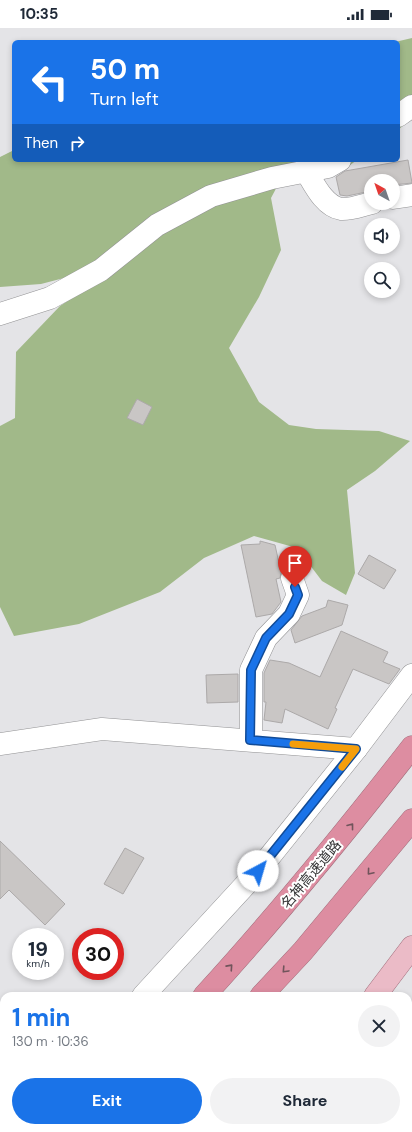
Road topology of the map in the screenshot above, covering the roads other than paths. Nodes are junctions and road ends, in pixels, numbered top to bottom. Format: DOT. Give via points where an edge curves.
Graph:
graph roads {
  1 [pos="412,106"];
  2 [pos="400,115"];
  3 [pos="337,162"];
  4 [pos="306,171"];
  5 [pos="412,195"];
  6 [pos="400,197"];
  7 [pos="364,205"];
  8 [pos="0,314"];
  9 [pos="292,578"];
  10 [pos="412,675"];
  11 [pos="250,740"];
  12 [pos="0,744"];
  13 [pos="412,747"];
  14 [pos="356,749"];
  15 [pos="412,820"];
  16 [pos="412,947"];
  17 [pos="147,992"];
  18 [pos="208,992"];
  19 [pos="265,992"];
  20 [pos="378,992"];
  1 -- 2 [label="street"];
  3 -- 4 [label="street" via="328,167"];
  4 -- 7 [label="street" via="321,195 334,206 342,209"];
  4 -- 8 [label="street" via="211,196 157,225 101,270 57,295"];
  5 -- 6 [label="street"];
  9 -- 11 [label="street" via="298,595 289,614 266,638 251,670"];
  10 -- 14 [label="street"];
  11 -- 12 [label="street" via="102,729"];
  11 -- 14 [label="street"];
  18 -- 13 [label="highway, 名神高速道路, one-way" via="273,919"];
  14 -- 17 [label="street" via="258,871"];
  15 -- 19 [label="highway, one-way" via="303,951"];
  16 -- 20 [label="main road"];
}
